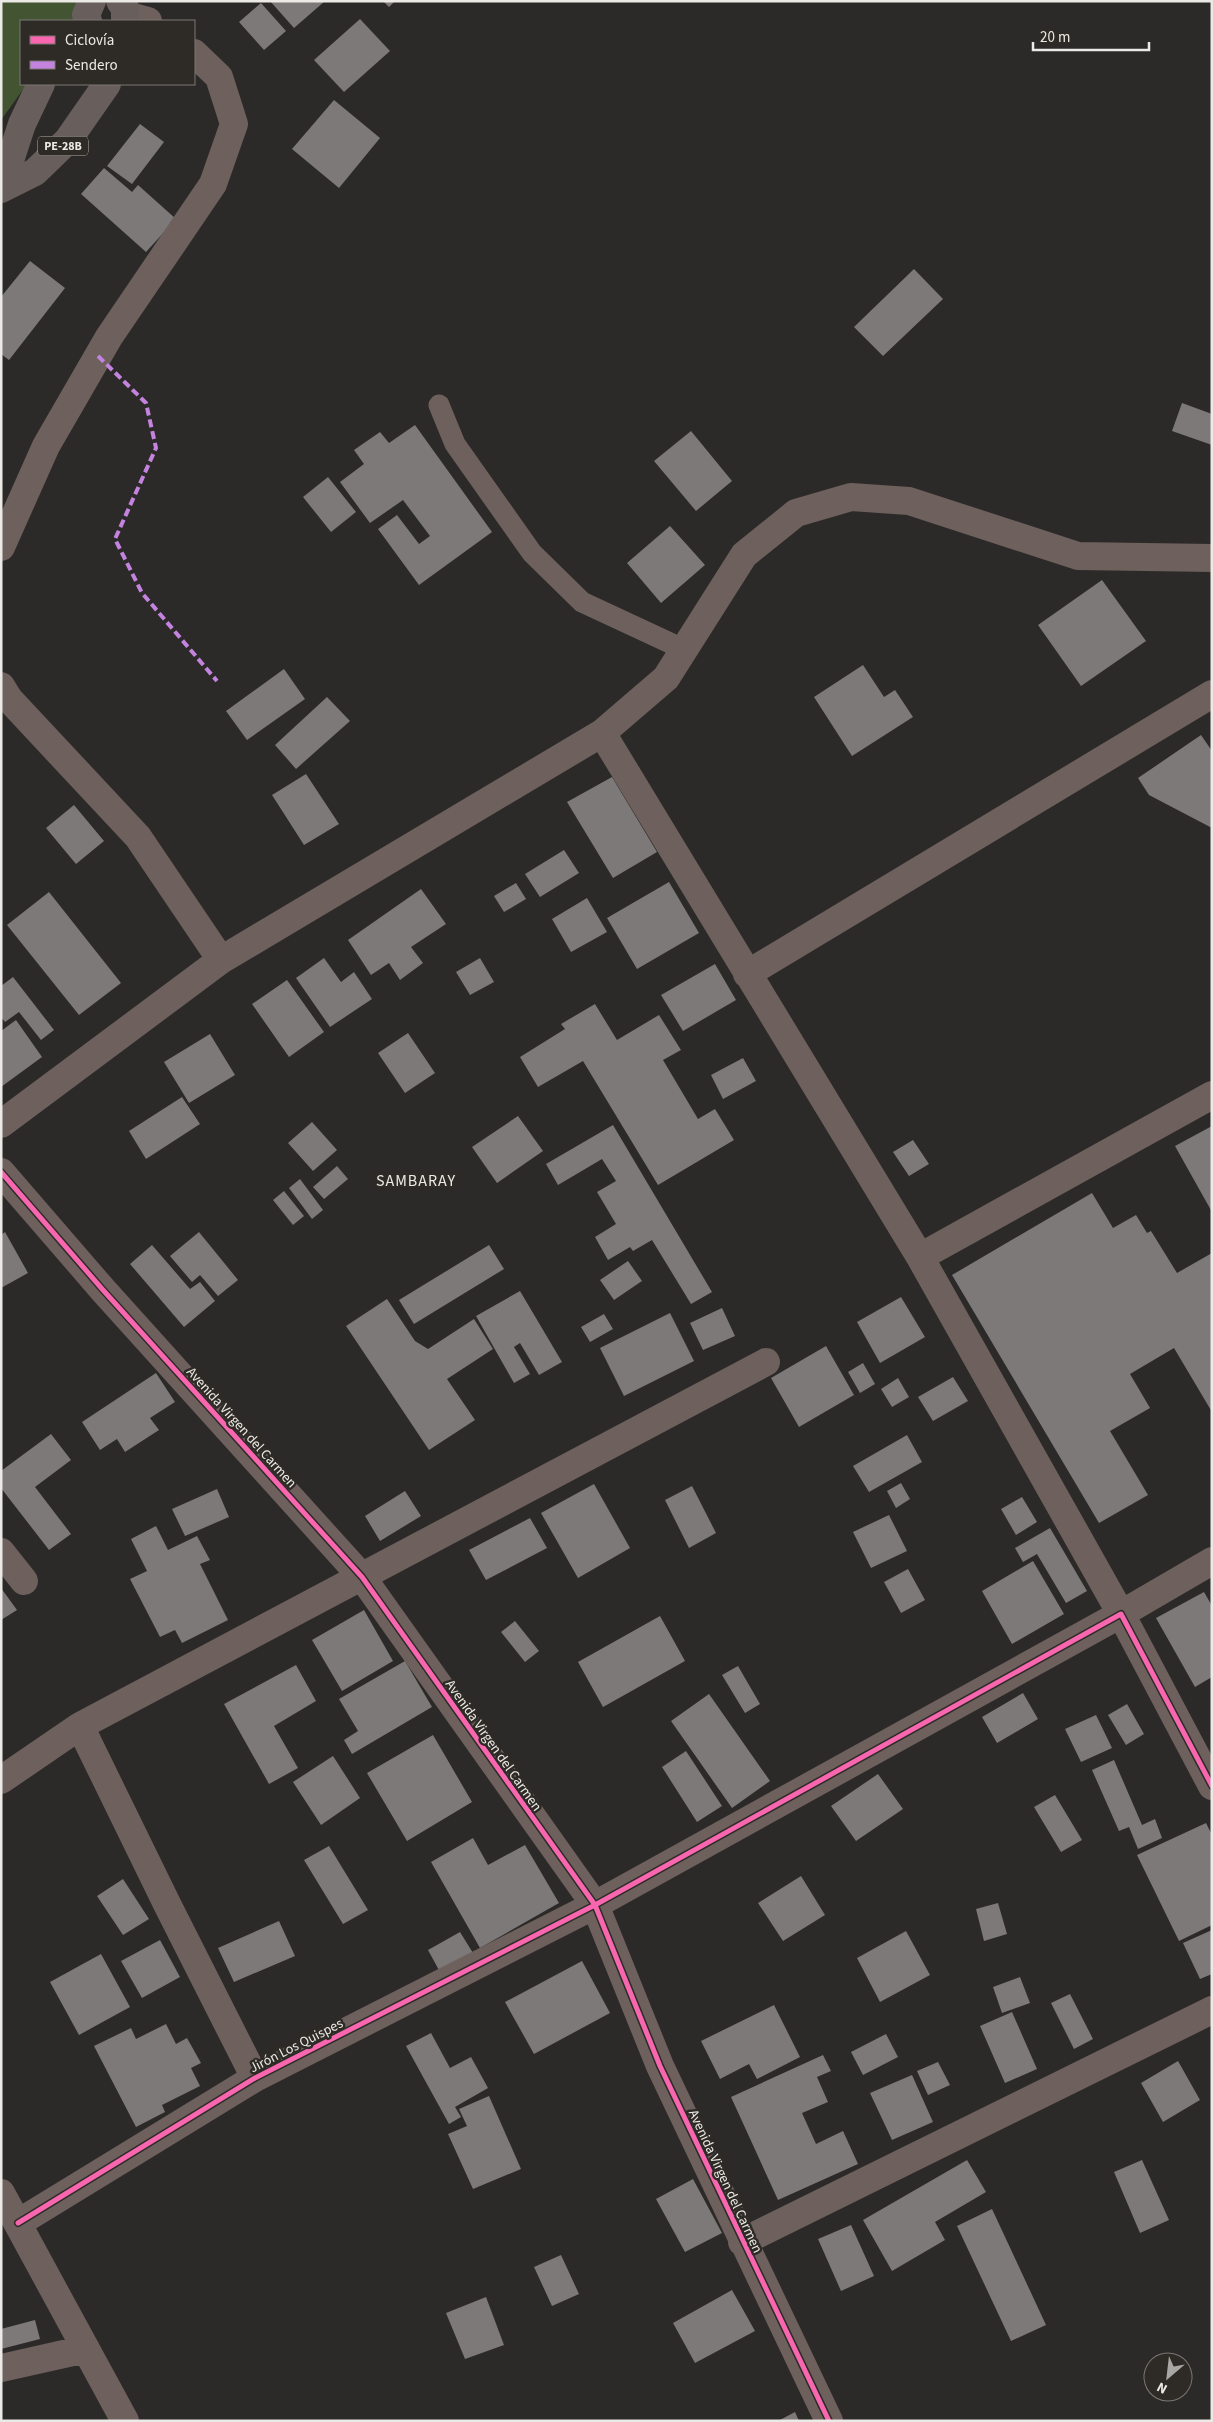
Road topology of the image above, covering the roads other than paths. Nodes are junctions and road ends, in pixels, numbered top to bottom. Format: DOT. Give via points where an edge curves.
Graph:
graph roads {
  1 [pos="195,54"];
  2 [pos="41,85"];
  3 [pos="106,85"];
  4 [pos="1,188"];
  5 [pos="439,405"];
  6 [pos="1,547"];
  7 [pos="1212,558"];
  8 [pos="684,649"];
  9 [pos="1,686"];
  10 [pos="1212,694"];
  11 [pos="602,733"];
  12 [pos="221,960"];
  13 [pos="747,974"];
  14 [pos="1212,1095"];
  15 [pos="1,1124"];
  16 [pos="1,1172"];
  17 [pos="920,1257"];
  18 [pos="766,1362"];
  19 [pos="1,1552"];
  20 [pos="1212,1561"];
  21 [pos="362,1577"];
  22 [pos="24,1581"];
  23 [pos="1121,1614"];
  24 [pos="80,1726"];
  25 [pos="1,1780"];
  26 [pos="1212,1786"];
  27 [pos="595,1905"];
  28 [pos="1212,2010"];
  29 [pos="255,2078"];
  30 [pos="1,2193"];
  31 [pos="18,2223"];
  32 [pos="742,2242"];
  33 [pos="86,2349"];
  34 [pos="1,2368"];
  35 [pos="125,2421"];
  36 [pos="829,2421"];
  1 -- 6 [label="street" via="219,77 234,124 213,184 109,337 46,446"];
  2 -- 4 [label="highway, PE-28B" via="22,124"];
  3 -- 4 [label="highway, PE-28B" via="68,140 35,172"];
  5 -- 8 [label="lane" via="455,444 532,553 582,602"];
  7 -- 8 [label="street" via="1078,556 909,501 851,497 796,513 744,555"];
  8 -- 11 [label="street" via="666,678"];
  9 -- 12 [label="street" via="9,699 138,838"];
  10 -- 13 [label="street"];
  11 -- 12 [label="street"];
  11 -- 13 [label="street"];
  12 -- 15 [label="street"];
  13 -- 17 [label="street"];
  14 -- 17 [label="street"];
  16 -- 21 [label="street, Avenida Virgen del Carmen"];
  17 -- 23 [label="street"];
  18 -- 21 [label="street"];
  19 -- 22 [label="street"];
  20 -- 23 [label="street, Jirón Los Quispes"];
  21 -- 24 [label="street"];
  21 -- 27 [label="street, Avenida Virgen del Carmen"];
  23 -- 26 [label="street"];
  23 -- 27 [label="street, Jirón Los Quispes"];
  24 -- 25 [label="street"];
  24 -- 29 [label="street"];
  27 -- 29 [label="street, Jirón Los Quispes"];
  27 -- 32 [label="street, Avenida Virgen del Carmen" via="660,2066"];
  28 -- 32 [label="street"];
  29 -- 31 [label="street, Jirón Los Quispes"];
  30 -- 31 [label="street"];
  31 -- 33 [label="street"];
  32 -- 36 [label="street, Avenida Virgen del Carmen"];
  33 -- 34 [label="street"];
  33 -- 35 [label="street"];
}
